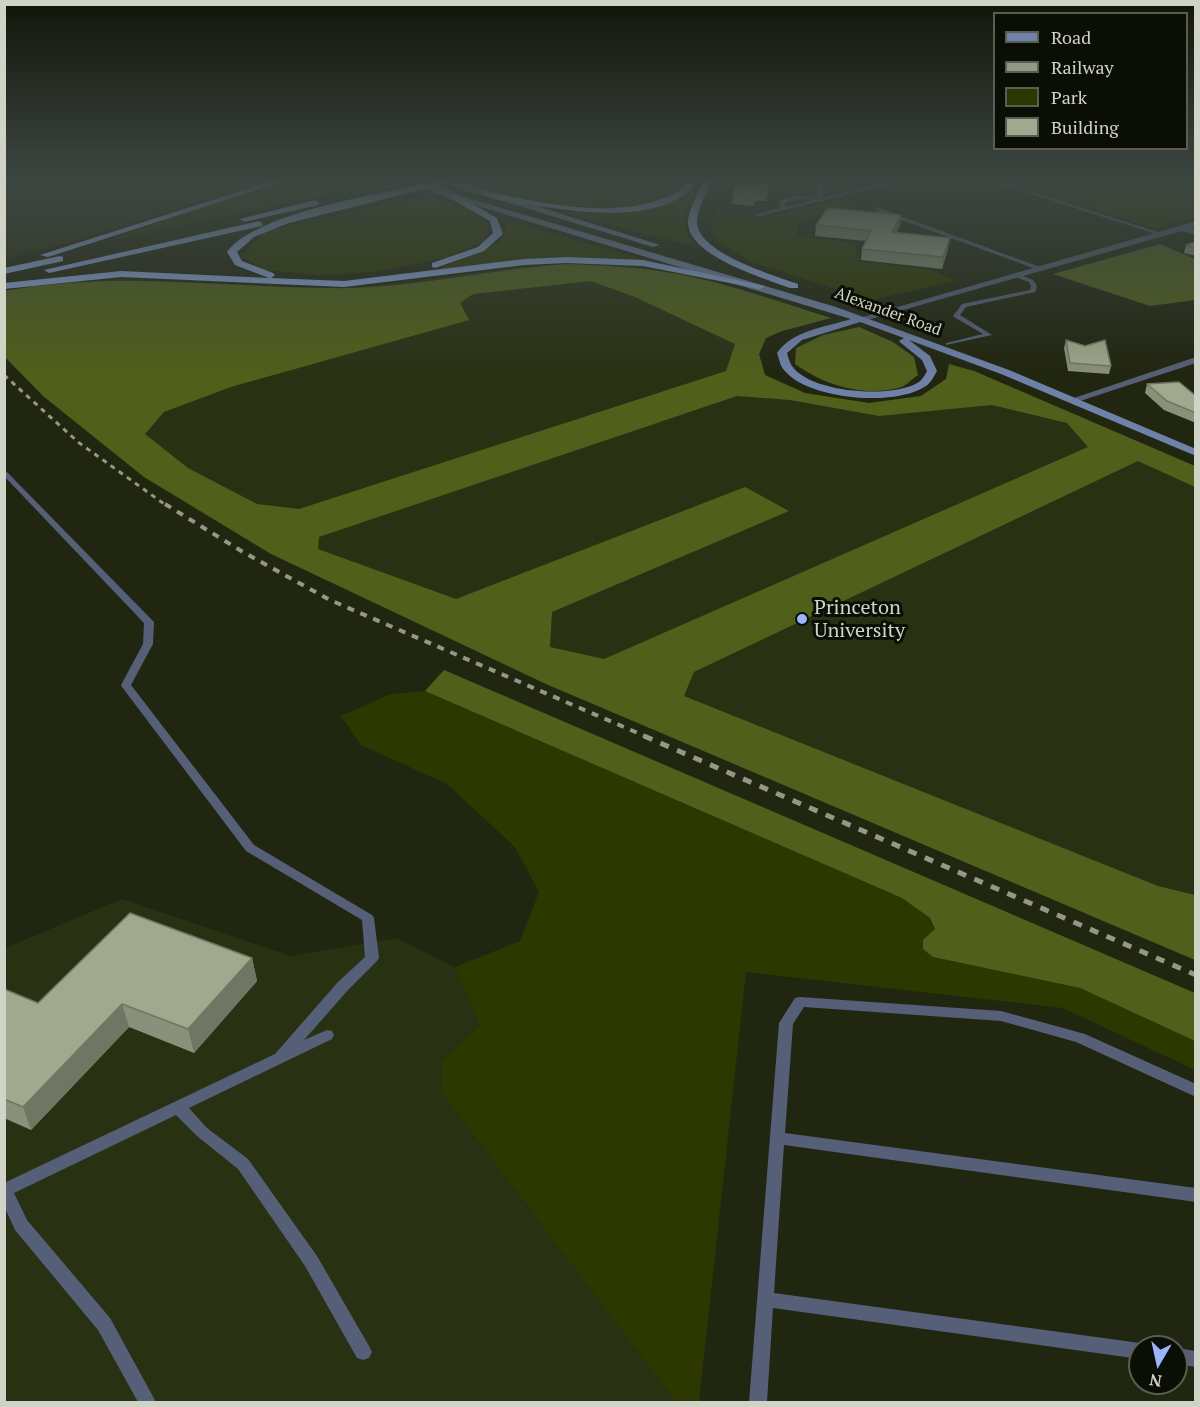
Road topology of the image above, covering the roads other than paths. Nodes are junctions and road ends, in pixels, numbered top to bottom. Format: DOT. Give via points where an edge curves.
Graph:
graph roads {
  1 [pos="78,246"];
  2 [pos="120,246"];
  3 [pos="159,246"];
  4 [pos="236,246"];
  5 [pos="487,246"];
  6 [pos="617,246"];
  7 [pos="657,246"];
  8 [pos="710,246"];
  9 [pos="977,246"];
  10 [pos="1119,246"];
  11 [pos="665,248"];
  12 [pos="711,261"];
  13 [pos="4,266"];
  14 [pos="1038,268"];
  15 [pos="4,271"];
  16 [pos="1015,275"];
  17 [pos="4,280"];
  18 [pos="4,286"];
  19 [pos="760,286"];
  20 [pos="794,286"];
  21 [pos="875,314"];
  22 [pos="861,319"];
  23 [pos="884,327"];
  24 [pos="948,344"];
  25 [pos="1196,360"];
  26 [pos="1005,372"];
  27 [pos="1073,400"];
  28 [pos="1196,453"];
  29 [pos="4,471"];
  30 [pos="327,1035"];
  31 [pos="280,1058"];
  32 [pos="1196,1091"];
  33 [pos="178,1107"];
  34 [pos="778,1138"];
  35 [pos="5,1191"];
  36 [pos="1196,1195"];
  37 [pos="766,1299"];
  38 [pos="1128,1349"];
  39 [pos="363,1352"];
  40 [pos="147,1402"];
  41 [pos="758,1402"];
  1 -- 13 [label="highway"];
  2 -- 15 [label="highway"];
  3 -- 17 [label="highway"];
  4 -- 5 [label="highway" via="234,260 243,267 318,279 386,275 455,260"];
  6 -- 19 [label="main road, Alexander Road"];
  7 -- 11 [label="main road"];
  8 -- 20 [label="highway" via="731,260"];
  9 -- 14 [label="lane"];
  10 -- 14 [label="street"];
  12 -- 20 [label="main road, Alexander Road"];
  14 -- 16 [label="street"];
  16 -- 21 [label="street"];
  16 -- 24 [label="lane" via="1031,281 1033,291 964,305 956,316 989,335"];
  18 -- 19 [label="highway" via="121,274 344,284 566,260 643,263"];
  19 -- 22 [label="main road, Alexander Road"];
  20 -- 21 [label="main road, Alexander Road"];
  21 -- 22 [label="street"];
  21 -- 24 [label="main road, Alexander Road"];
  22 -- 23 [label="main road, Alexander Road"];
  22 -- 23 [label="main road" via="791,342 782,353 785,367 811,384 856,394 905,391 930,378 932,371 926,357"];
  23 -- 26 [label="main road, Alexander Road"];
  24 -- 26 [label="main road, Alexander Road"];
  25 -- 27 [label="street"];
  26 -- 27 [label="main road, Alexander Road"];
  27 -- 28 [label="main road, Alexander Road"];
  29 -- 31 [label="lane" via="149,622 148,644 126,685 250,848 368,918 372,958"];
  30 -- 31 [label="lane"];
  31 -- 33 [label="lane"];
  32 -- 34 [label="lane" via="1080,1038 1001,1016 800,1002 786,1023"];
  33 -- 35 [label="lane"];
  33 -- 39 [label="lane" via="243,1164 311,1261"];
  34 -- 36 [label="lane"];
  34 -- 37 [label="lane"];
  35 -- 40 [label="lane" via="21,1225 104,1324"];
  37 -- 38 [label="lane"];
  37 -- 41 [label="lane"];
}
